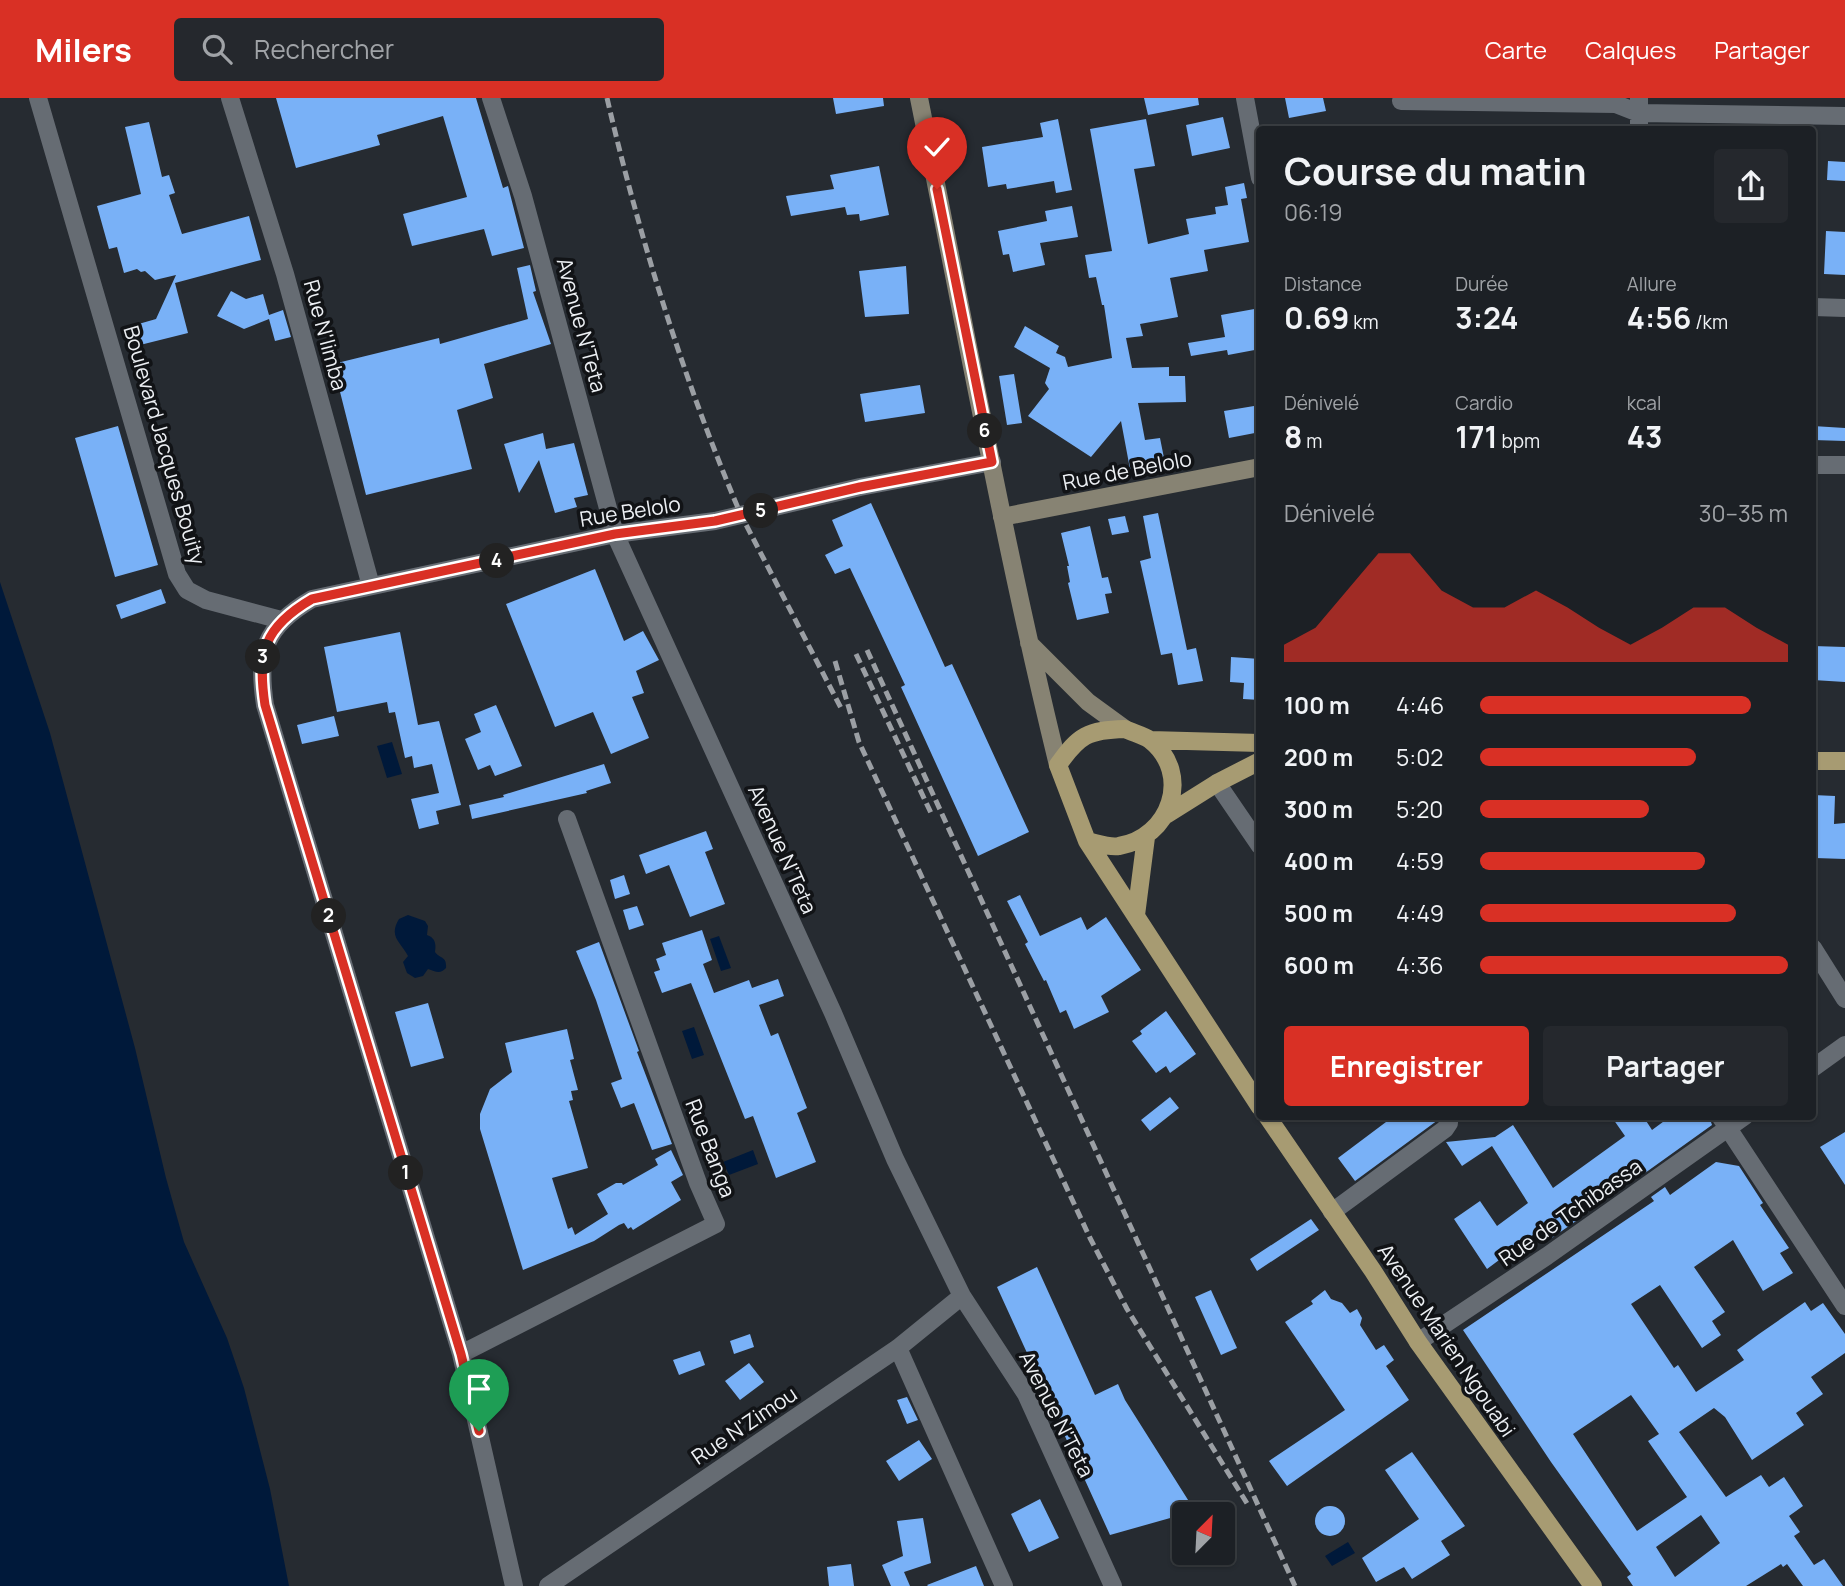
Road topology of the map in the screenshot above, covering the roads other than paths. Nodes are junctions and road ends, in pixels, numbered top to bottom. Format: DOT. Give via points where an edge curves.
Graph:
graph roads {
  1 [pos="38,98"];
  2 [pos="230,98"];
  3 [pos="491,98"];
  4 [pos="919,98"];
  5 [pos="1245,98"];
  6 [pos="1401,101"];
  7 [pos="1633,108"];
  8 [pos="1845,116"];
  9 [pos="1256,157"];
  10 [pos="1816,307"];
  11 [pos="1845,308"];
  12 [pos="992,462"];
  13 [pos="1816,465"];
  14 [pos="1845,466"];
  15 [pos="1256,468"];
  16 [pos="1002,517"];
  17 [pos="615,534"];
  18 [pos="371,586"];
  19 [pos="281,620"];
  20 [pos="1029,643"];
  21 [pos="1125,729"];
  22 [pos="1150,740"];
  23 [pos="1256,743"];
  24 [pos="1816,761"];
  25 [pos="1845,761"];
  26 [pos="1256,763"];
  27 [pos="1058,765"];
  28 [pos="1217,783"];
  29 [pos="1166,816"];
  30 [pos="567,819"];
  31 [pos="1146,837"];
  32 [pos="1256,840"];
  33 [pos="1087,841"];
  34 [pos="1136,915"];
  35 [pos="1816,953"];
  36 [pos="1845,999"];
  37 [pos="1845,1045"];
  38 [pos="1816,1066"];
  39 [pos="1256,1101"];
  40 [pos="1269,1120"];
  41 [pos="1449,1120"];
  42 [pos="1723,1123"];
  43 [pos="1332,1212"];
  44 [pos="962,1296"];
  45 [pos="1845,1306"];
  46 [pos="1418,1342"];
  47 [pos="898,1348"];
  48 [pos="461,1354"];
  49 [pos="514,1586"];
  50 [pos="548,1586"];
  51 [pos="1003,1586"];
  52 [pos="1113,1586"];
  53 [pos="1593,1586"];
  1 -- 19 [label="street, Boulevard Jacques Bouity" via="177,574 187,590 206,600"];
  2 -- 18 [label="street, Rue N'limba" via="285,274"];
  3 -- 17 [label="street, Avenue N'Teta" via="523,195"];
  4 -- 12 [label="street"];
  5 -- 9 [label="street"];
  6 -- 7 [label="street"];
  7 -- 8 [label="street"];
  10 -- 11 [label="street"];
  12 -- 16 [label="street"];
  12 -- 17 [label="street, Rue Belolo" via="715,521"];
  13 -- 14 [label="street"];
  15 -- 16 [label="street, Rue de Belolo"];
  16 -- 20 [label="street"];
  17 -- 18 [label="street, Rue Belolo"];
  17 -- 44 [label="street, Avenue N'Teta" via="895,1159"];
  18 -- 19 [label="street, Rue Belolo" via="312,599"];
  19 -- 48 [label="street" via="262,657 265,705"];
  20 -- 21 [label="street" via="1088,702"];
  20 -- 27 [label="street"];
  21 -- 22 [label="main road"];
  21 -- 27 [label="main road" via="1098,730 1074,743"];
  22 -- 23 [label="main road"];
  22 -- 29 [label="main road" via="1167,762 1173,789"];
  24 -- 25 [label="main road"];
  26 -- 28 [label="main road"];
  27 -- 33 [label="main road"];
  28 -- 29 [label="main road"];
  28 -- 32 [label="street"];
  29 -- 31 [label="main road"];
  30 -- 48 [label="street, Rue Banga" via="716,1224"];
  31 -- 33 [label="main road" via="1117,847"];
  31 -- 34 [label="main road"];
  33 -- 34 [label="main road"];
  34 -- 39 [label="main road"];
  35 -- 36 [label="street"];
  37 -- 38 [label="street"];
  40 -- 43 [label="main road, Avenue Marien Ngouabi"];
  41 -- 43 [label="street" via="1445,1129"];
  42 -- 45 [label="street"];
  42 -- 46 [label="street, Rue de Tchibassa" via="1558,1248"];
  43 -- 46 [label="main road, Avenue Marien Ngouabi"];
  44 -- 47 [label="street, Rue N'Zimou"];
  44 -- 52 [label="street, Avenue N'Teta" via="1026,1394"];
  46 -- 53 [label="main road, Avenue Marien Ngouabi"];
  47 -- 50 [label="street, Rue N'Zimou"];
  47 -- 51 [label="street"];
  48 -- 49 [label="street"];
}
